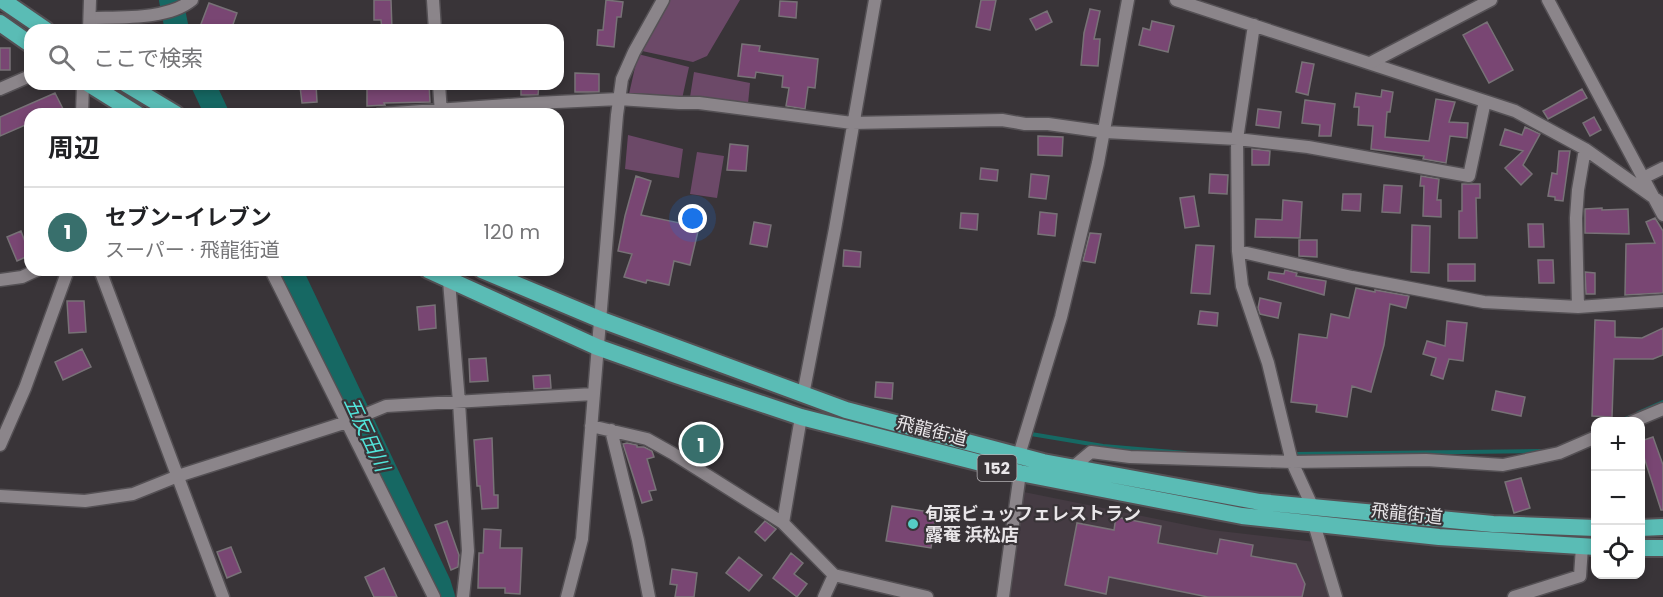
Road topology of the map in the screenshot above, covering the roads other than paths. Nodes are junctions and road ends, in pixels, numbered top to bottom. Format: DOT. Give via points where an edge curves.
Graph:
graph roads {
  1 [pos="2,0"];
  2 [pos="90,0"];
  3 [pos="192,0"];
  4 [pos="434,0"];
  5 [pos="663,0"];
  6 [pos="875,0"];
  7 [pos="1128,0"];
  8 [pos="1176,0"];
  9 [pos="1491,0"];
  10 [pos="1548,0"];
  11 [pos="0,23"];
  12 [pos="37,24"];
  13 [pos="90,24"];
  14 [pos="435,24"];
  15 [pos="1254,25"];
  16 [pos="24,40"];
  17 [pos="1372,62"];
  18 [pos="24,79"];
  19 [pos="0,89"];
  20 [pos="83,90"];
  21 [pos="99,90"];
  22 [pos="136,90"];
  23 [pos="439,90"];
  24 [pos="619,99"];
  25 [pos="1485,100"];
  26 [pos="82,108"];
  27 [pos="127,108"];
  28 [pos="166,108"];
  29 [pos="441,108"];
  30 [pos="483,108"];
  31 [pos="852,123"];
  32 [pos="1105,132"];
  33 [pos="1237,139"];
  34 [pos="1585,149"];
  35 [pos="1663,168"];
  36 [pos="1643,178"];
  37 [pos="1653,196"];
  38 [pos="1663,204"];
  39 [pos="1663,215"];
  40 [pos="1238,251"];
  41 [pos="24,276"];
  42 [pos="66,276"];
  43 [pos="102,276"];
  44 [pos="274,276"];
  45 [pos="440,276"];
  46 [pos="496,276"];
  47 [pos="0,280"];
  48 [pos="448,280"];
  49 [pos="1663,302"];
  50 [pos="1578,307"];
  51 [pos="599,319"];
  52 [pos="597,347"];
  53 [pos="593,394"];
  54 [pos="803,395"];
  55 [pos="459,402"];
  56 [pos="1663,408"];
  57 [pos="801,417"];
  58 [pos="1643,417"];
  59 [pos="349,421"];
  60 [pos="591,426"];
  61 [pos="611,430"];
  62 [pos="1591,439"];
  63 [pos="0,445"];
  64 [pos="1019,455"];
  65 [pos="1292,462"];
  66 [pos="1073,467"];
  67 [pos="1020,473"];
  68 [pos="178,476"];
  69 [pos="0,496"];
  70 [pos="1313,516"];
  71 [pos="783,523"];
  72 [pos="1663,527"];
  73 [pos="1591,528"];
  74 [pos="1645,528"];
  75 [pos="1589,547"];
  76 [pos="1645,548"];
  77 [pos="1663,548"];
  78 [pos="834,575"];
  79 [pos="223,597"];
  80 [pos="434,597"];
  81 [pos="463,597"];
  82 [pos="567,597"];
  83 [pos="649,597"];
  84 [pos="824,597"];
  85 [pos="927,597"];
  86 [pos="1004,597"];
  87 [pos="1336,597"];
  88 [pos="1514,597"];
  1 -- 12 [label="highway"];
  2 -- 13 [label="street"];
  3 -- 13 [label="street" via="148,16"];
  4 -- 14 [label="street"];
  5 -- 24 [label="street" via="634,52"];
  6 -- 31 [label="street"];
  7 -- 32 [label="street"];
  8 -- 15 [label="street"];
  9 -- 17 [label="street"];
  10 -- 36 [label="street"];
  11 -- 16 [label="highway"];
  15 -- 17 [label="street"];
  15 -- 33 [label="street"];
  17 -- 25 [label="street"];
  18 -- 19 [label="street"];
  20 -- 26 [label="street"];
  21 -- 27 [label="highway"];
  22 -- 28 [label="highway"];
  23 -- 29 [label="street"];
  24 -- 30 [label="street"];
  24 -- 31 [label="street" via="699,103"];
  24 -- 51 [label="street"];
  25 -- 33 [label="street" via="1469,176 1308,147"];
  25 -- 34 [label="street" via="1515,111"];
  31 -- 32 [label="street" via="1002,120"];
  31 -- 54 [label="street"];
  32 -- 33 [label="street"];
  32 -- 64 [label="street" via="1061,317"];
  33 -- 40 [label="street"];
  34 -- 37 [label="street"];
  34 -- 50 [label="street" via="1576,218"];
  35 -- 36 [label="street"];
  36 -- 37 [label="street"];
  37 -- 38 [label="street"];
  37 -- 39 [label="street"];
  40 -- 50 [label="street" via="1352,278 1484,302"];
  40 -- 65 [label="street" via="1242,286 1268,363"];
  41 -- 47 [label="street"];
  42 -- 63 [label="street"];
  43 -- 68 [label="street"];
  44 -- 59 [label="street"];
  45 -- 48 [label="highway, 飛龍街道 / 152"];
  46 -- 51 [label="highway, 飛龍街道 / 152"];
  48 -- 52 [label="highway, 飛龍街道 / 152"];
  48 -- 55 [label="street"];
  49 -- 50 [label="street"];
  51 -- 52 [label="street"];
  51 -- 54 [label="highway, 飛龍街道 / 152"];
  52 -- 53 [label="street"];
  52 -- 57 [label="highway, 飛龍街道 / 152"];
  53 -- 55 [label="street"];
  53 -- 60 [label="street"];
  54 -- 64 [label="highway, 飛龍街道 / 152"];
  55 -- 59 [label="street" via="386,406"];
  55 -- 81 [label="street" via="468,551"];
  56 -- 58 [label="street"];
  57 -- 67 [label="highway, 飛龍街道 / 152"];
  57 -- 71 [label="street"];
  59 -- 68 [label="street"];
  59 -- 80 [label="street"];
  60 -- 61 [label="street"];
  60 -- 82 [label="street" via="582,539"];
  61 -- 71 [label="street" via="647,439"];
  61 -- 83 [label="street"];
  62 -- 65 [label="street" via="1559,453 1503,465 1426,460"];
  64 -- 66 [label="highway, 飛龍街道 / 152"];
  65 -- 66 [label="street" via="1130,457 1091,452"];
  65 -- 70 [label="street"];
  66 -- 70 [label="highway, 飛龍街道 / 152" via="1260,502"];
  67 -- 70 [label="highway, 飛龍街道 / 152" via="1242,516"];
  67 -- 86 [label="street"];
  68 -- 69 [label="street" via="133,494 85,501"];
  68 -- 79 [label="street"];
  70 -- 73 [label="highway, 飛龍街道 / 152"];
  70 -- 75 [label="highway, 飛龍街道 / 152" via="1439,537"];
  70 -- 87 [label="street"];
  71 -- 78 [label="street"];
  72 -- 74 [label="highway"];
  75 -- 88 [label="street" via="1580,576"];
  76 -- 77 [label="highway"];
  78 -- 84 [label="street"];
  78 -- 85 [label="street"];
}
